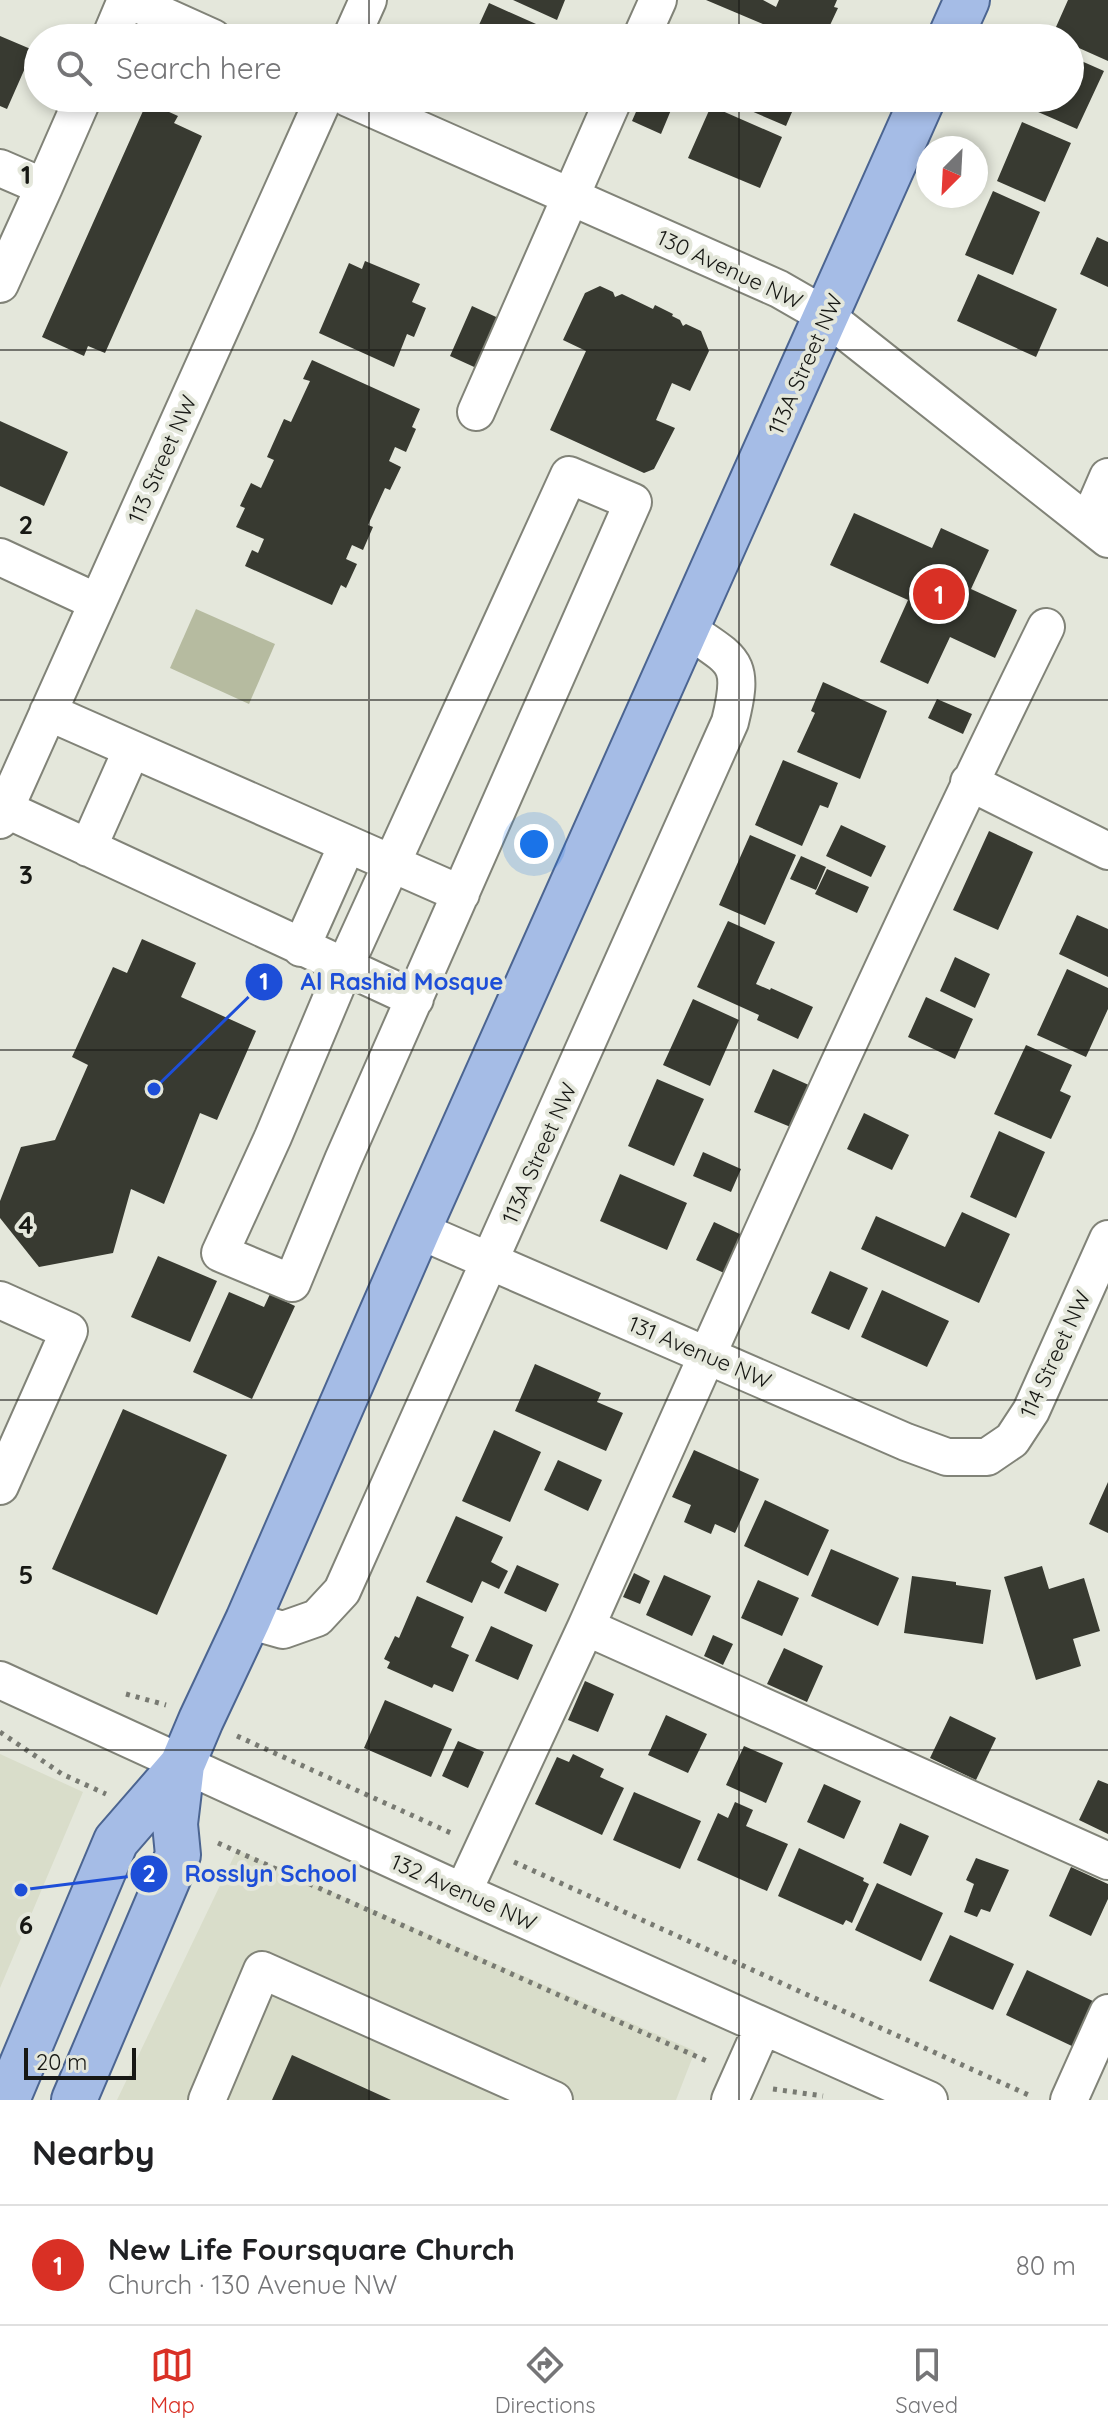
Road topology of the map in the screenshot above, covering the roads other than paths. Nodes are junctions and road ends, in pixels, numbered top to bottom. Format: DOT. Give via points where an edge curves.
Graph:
graph roads {
  1 [pos="128,0"];
  2 [pos="368,0"];
  3 [pos="658,0"];
  4 [pos="967,0"];
  5 [pos="117,24"];
  6 [pos="182,24"];
  7 [pos="357,24"];
  8 [pos="647,24"];
  9 [pos="956,24"];
  10 [pos="77,112"];
  11 [pos="318,112"];
  12 [pos="380,112"];
  13 [pos="608,112"];
  14 [pos="917,112"];
  15 [pos="0,168"];
  16 [pos="44,187"];
  17 [pos="570,196"];
  18 [pos="0,284"];
  19 [pos="826,316"];
  20 [pos="476,412"];
  21 [pos="1108,477"];
  22 [pos="1098,531"];
  23 [pos="0,557"];
  24 [pos="97,602"];
  25 [pos="1046,627"];
  26 [pos="687,629"];
  27 [pos="48,712"];
  28 [pos="132,749"];
  29 [pos="969,782"];
  30 [pos="2,815"];
  31 [pos="347,845"];
  32 [pos="88,848"];
  33 [pos="1108,851"];
  34 [pos="391,864"];
  35 [pos="461,894"];
  36 [pos="301,948"];
  37 [pos="344,968"];
  38 [pos="415,999"];
  39 [pos="418,1230"];
  40 [pos="1108,1239"];
  41 [pos="490,1262"];
  42 [pos="0,1300"];
  43 [pos="707,1354"];
  44 [pos="987,1457"];
  45 [pos="0,1486"];
  46 [pos="248,1620"];
  47 [pos="586,1627"];
  48 [pos="0,1680"];
  49 [pos="182,1765"];
  50 [pos="160,1817"];
  51 [pos="1108,1861"];
  52 [pos="463,1892"];
  53 [pos="1108,2013"];
  54 [pos="763,2026"];
  55 [pos="735,2088"];
  56 [pos="7,2100"];
  57 [pos="74,2100"];
  58 [pos="207,2100"];
  59 [pos="554,2100"];
  60 [pos="929,2100"];
  61 [pos="1069,2100"];
  1 -- 5 [label="street"];
  1 -- 6 [label="street"];
  2 -- 7 [label="street"];
  3 -- 8 [label="street"];
  4 -- 9 [label="main road"];
  10 -- 16 [label="street"];
  11 -- 24 [label="street, 113 Street NW"];
  12 -- 17 [label="street, 130 Avenue NW"];
  13 -- 17 [label="street"];
  14 -- 19 [label="main road, 113A Street NW"];
  15 -- 16 [label="street"];
  16 -- 18 [label="street"];
  17 -- 19 [label="street, 130 Avenue NW" via="779,289"];
  17 -- 20 [label="street"];
  19 -- 22 [label="street, 130 Avenue NW"];
  19 -- 26 [label="main road, 113A Street NW"];
  21 -- 22 [label="street"];
  23 -- 24 [label="street"];
  24 -- 27 [label="street, 113 Street NW"];
  25 -- 29 [label="street"];
  26 -- 39 [label="main road, 113A Street NW"];
  26 -- 41 [label="street, 113A Street NW" via="730,659 739,687 730,722"];
  27 -- 28 [label="street"];
  27 -- 30 [label="street, 113 Street NW"];
  28 -- 31 [label="street"];
  28 -- 32 [label="street"];
  29 -- 33 [label="street"];
  29 -- 43 [label="street"];
  30 -- 32 [label="street"];
  31 -- 34 [label="street"];
  31 -- 36 [label="street"];
  32 -- 36 [label="street"];
  34 -- 35 [label="street"];
  34 -- 35 [label="street" via="569,475 633,502"];
  34 -- 37 [label="street"];
  35 -- 38 [label="street"];
  36 -- 37 [label="street"];
  37 -- 38 [label="street"];
  37 -- 38 [label="street" via="220,1253 292,1283"];
  39 -- 41 [label="street, 131 Avenue NW"];
  39 -- 46 [label="main road, 113A Street NW"];
  40 -- 44 [label="street, 114 Street NW" via="1031,1411 1012,1440"];
  41 -- 43 [label="street, 131 Avenue NW"];
  41 -- 46 [label="street, 113A Street NW" via="342,1591 317,1618 283,1630"];
  42 -- 45 [label="street" via="69,1331"];
  43 -- 44 [label="street, 131 Avenue NW" via="906,1442 947,1457"];
  43 -- 47 [label="street"];
  46 -- 49 [label="main road, 113A Street NW"];
  47 -- 51 [label="street"];
  47 -- 52 [label="street"];
  48 -- 49 [label="street, 132 Avenue NW"];
  49 -- 50 [label="main road, 113A Street NW"];
  49 -- 52 [label="street, 132 Avenue NW"];
  50 -- 56 [label="main road, 113A Street NW" via="116,1841"];
  50 -- 57 [label="main road" via="178,1855"];
  52 -- 54 [label="street, 132 Avenue NW"];
  53 -- 61 [label="street"];
  54 -- 55 [label="street"];
  54 -- 60 [label="street, 132 Avenue NW"];
  58 -- 59 [label="street" via="262,1970"];
}
